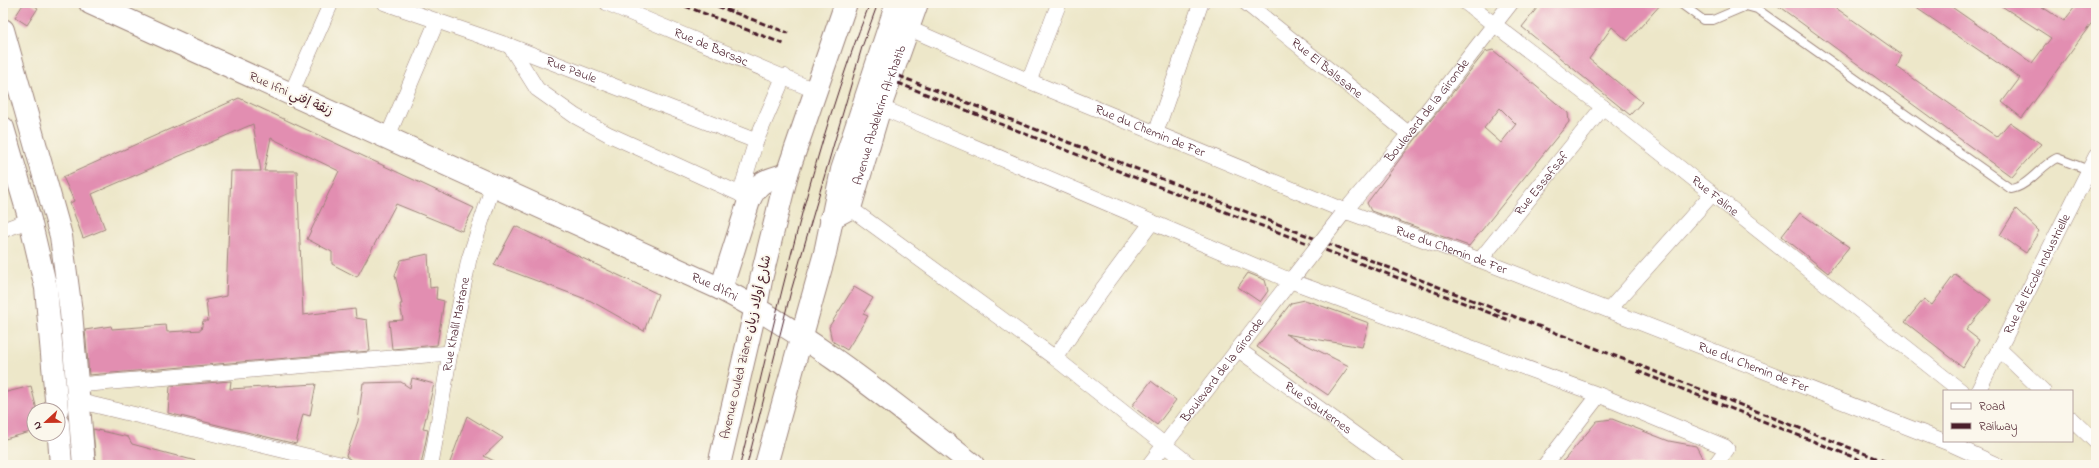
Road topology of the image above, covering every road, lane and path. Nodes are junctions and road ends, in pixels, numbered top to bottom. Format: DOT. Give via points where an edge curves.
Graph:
graph roads {
  1 [pos="90,3"];
  2 [pos="331,3"];
  3 [pos="385,3"];
  4 [pos="607,3"];
  5 [pos="846,3"];
  6 [pos="897,3"];
  7 [pos="906,3"];
  8 [pos="917,3"];
  9 [pos="1059,3"];
  10 [pos="1201,3"];
  11 [pos="1246,3"];
  12 [pos="1466,3"];
  13 [pos="1511,3"];
  14 [pos="1680,3"];
  15 [pos="437,21"];
  16 [pos="1494,24"];
  17 [pos="908,28"];
  18 [pos="3,30"];
  19 [pos="510,46"];
  20 [pos="784,76"];
  21 [pos="1029,81"];
  22 [pos="816,91"];
  23 [pos="291,94"];
  24 [pos="880,106"];
  25 [pos="1603,108"];
  26 [pos="3,128"];
  27 [pos="1156,132"];
  28 [pos="1409,134"];
  29 [pos="387,138"];
  30 [pos="756,141"];
  31 [pos="2096,156"];
  32 [pos="2089,170"];
  33 [pos="787,174"];
  34 [pos="493,186"];
  35 [pos="1712,194"];
  36 [pos="744,198"];
  37 [pos="841,213"];
  38 [pos="1343,213"];
  39 [pos="30,220"];
  40 [pos="1152,222"];
  41 [pos="3,230"];
  42 [pos="1480,260"];
  43 [pos="1293,278"];
  44 [pos="721,289"];
  45 [pos="756,307"];
  46 [pos="1609,310"];
  47 [pos="802,335"];
  48 [pos="1999,349"];
  49 [pos="1239,350"];
  50 [pos="450,353"];
  51 [pos="1055,358"];
  52 [pos="1960,390"];
  53 [pos="1978,390"];
  54 [pos="2042,390"];
  55 [pos="78,393"];
  56 [pos="1599,395"];
  57 [pos="56,402"];
  58 [pos="2073,420"];
  59 [pos="1943,440"];
  60 [pos="59,442"];
  61 [pos="2096,442"];
  62 [pos="1952,443"];
  63 [pos="1165,445"];
  64 [pos="61,465"];
  65 [pos="84,465"];
  66 [pos="344,465"];
  67 [pos="431,465"];
  68 [pos="719,465"];
  69 [pos="766,465"];
  70 [pos="973,465"];
  71 [pos="1149,465"];
  72 [pos="1190,465"];
  73 [pos="1397,465"];
  74 [pos="1545,465"];
  75 [pos="1715,465"];
  76 [pos="1997,465"];
  1 -- 23 [label="main road, Rue Ifni زنقة إفني"];
  2 -- 23 [label="street"];
  3 -- 15 [label="street, Rue Paule"];
  4 -- 20 [label="street, Rue de Barsac"];
  5 -- 22 [label="main road, Avenue Ouled Ziane شارع أولاد زيان"];
  6 -- 37 [label="main road" via="842,170"];
  7 -- 17 [label="main road"];
  8 -- 17 [label="main road, Avenue Abdelkrim Al-Khatib"];
  9 -- 21 [label="street"];
  10 -- 27 [label="street"];
  11 -- 28 [label="street, Rue El Balssane"];
  12 -- 16 [label="street, Rue Faline"];
  13 -- 16 [label="street, Boulevard de la Gironde"];
  14 -- 32 [label="lane" via="1703,20 1713,20 1746,6 1757,9 2011,189 2018,187 2048,162 2057,158"];
  15 -- 19 [label="street, Rue Paule"];
  15 -- 29 [label="street"];
  16 -- 25 [label="street, Rue Faline"];
  16 -- 28 [label="street, Boulevard de la Gironde"];
  17 -- 21 [label="street, Rue du Chemin de Fer"];
  17 -- 24 [label="main road, Avenue Abdelkrim Al-Khatib"];
  18 -- 55 [label="main road" via="61,236"];
  19 -- 30 [label="street, Rue Paule"];
  19 -- 36 [label="street" via="537,89 575,116"];
  20 -- 22 [label="street, Rue de Barsac"];
  20 -- 30 [label="street"];
  21 -- 27 [label="street, Rue du Chemin de Fer"];
  22 -- 33 [label="main road, Avenue Ouled Ziane شارع أولاد زيان"];
  23 -- 29 [label="main road, Rue Ifni زنقة إفني"];
  24 -- 37 [label="main road, Avenue Abdelkrim Al-Khatib"];
  24 -- 40 [label="street"];
  25 -- 35 [label="street, Rue Faline"];
  25 -- 42 [label="street, Rue Essafsaf"];
  26 -- 39 [label="main road"];
  27 -- 38 [label="street, Rue du Chemin de Fer"];
  28 -- 38 [label="street, Boulevard de la Gironde"];
  29 -- 34 [label="main road, Rue Ifni زنقة إفني"];
  30 -- 36 [label="street"];
  31 -- 32 [label="street, Rue de l'Ecole Industrielle"];
  32 -- 48 [label="street, Rue de l'Ecole Industrielle"];
  33 -- 36 [label="main road" via="758,185"];
  33 -- 45 [label="main road, Avenue Ouled Ziane شارع أولاد زيان"];
  34 -- 44 [label="main road, Rue d'Ifni"];
  34 -- 50 [label="street, Rue Khalil Matrane" via="469,259"];
  35 -- 46 [label="street"];
  35 -- 52 [label="street, Rue Faline"];
  36 -- 44 [label="main road"];
  37 -- 47 [label="main road" via="825,253"];
  37 -- 51 [label="street"];
  38 -- 42 [label="street, Rue du Chemin de Fer"];
  38 -- 43 [label="street, Boulevard de la Gironde, bridge"];
  39 -- 41 [label="street"];
  39 -- 57 [label="main road" via="46,288"];
  40 -- 43 [label="street"];
  40 -- 51 [label="street" via="1100,291"];
  42 -- 46 [label="street, Rue du Chemin de Fer"];
  43 -- 49 [label="street, Boulevard de la Gironde"];
  43 -- 56 [label="street"];
  44 -- 45 [label="main road, Rue d'Ifni"];
  45 -- 47 [label="main road, Rue d'Ifni"];
  45 -- 68 [label="main road, Avenue Ouled Ziane شارع أولاد زيان"];
  46 -- 59 [label="street, Rue du Chemin de Fer"];
  47 -- 69 [label="main road"];
  47 -- 70 [label="main road, Rue d'Ifni"];
  48 -- 53 [label="street, Rue de l'Ecole Industrielle"];
  48 -- 54 [label="street"];
  49 -- 63 [label="street, Boulevard de la Gironde"];
  49 -- 73 [label="street, Rue Sauternes"];
  50 -- 55 [label="street"];
  50 -- 67 [label="street, Rue Khalil Matrane"];
  51 -- 63 [label="street"];
  55 -- 65 [label="main road"];
  55 -- 66 [label="street"];
  56 -- 74 [label="street"];
  56 -- 75 [label="street" via="1725,447 1727,449"];
  58 -- 61 [label="street"];
  60 -- 64 [label="main road"];
  62 -- 76 [label="street, Rue du Chemin de Fer"];
  63 -- 71 [label="street, Boulevard de la Gironde"];
  63 -- 72 [label="street"];
}
